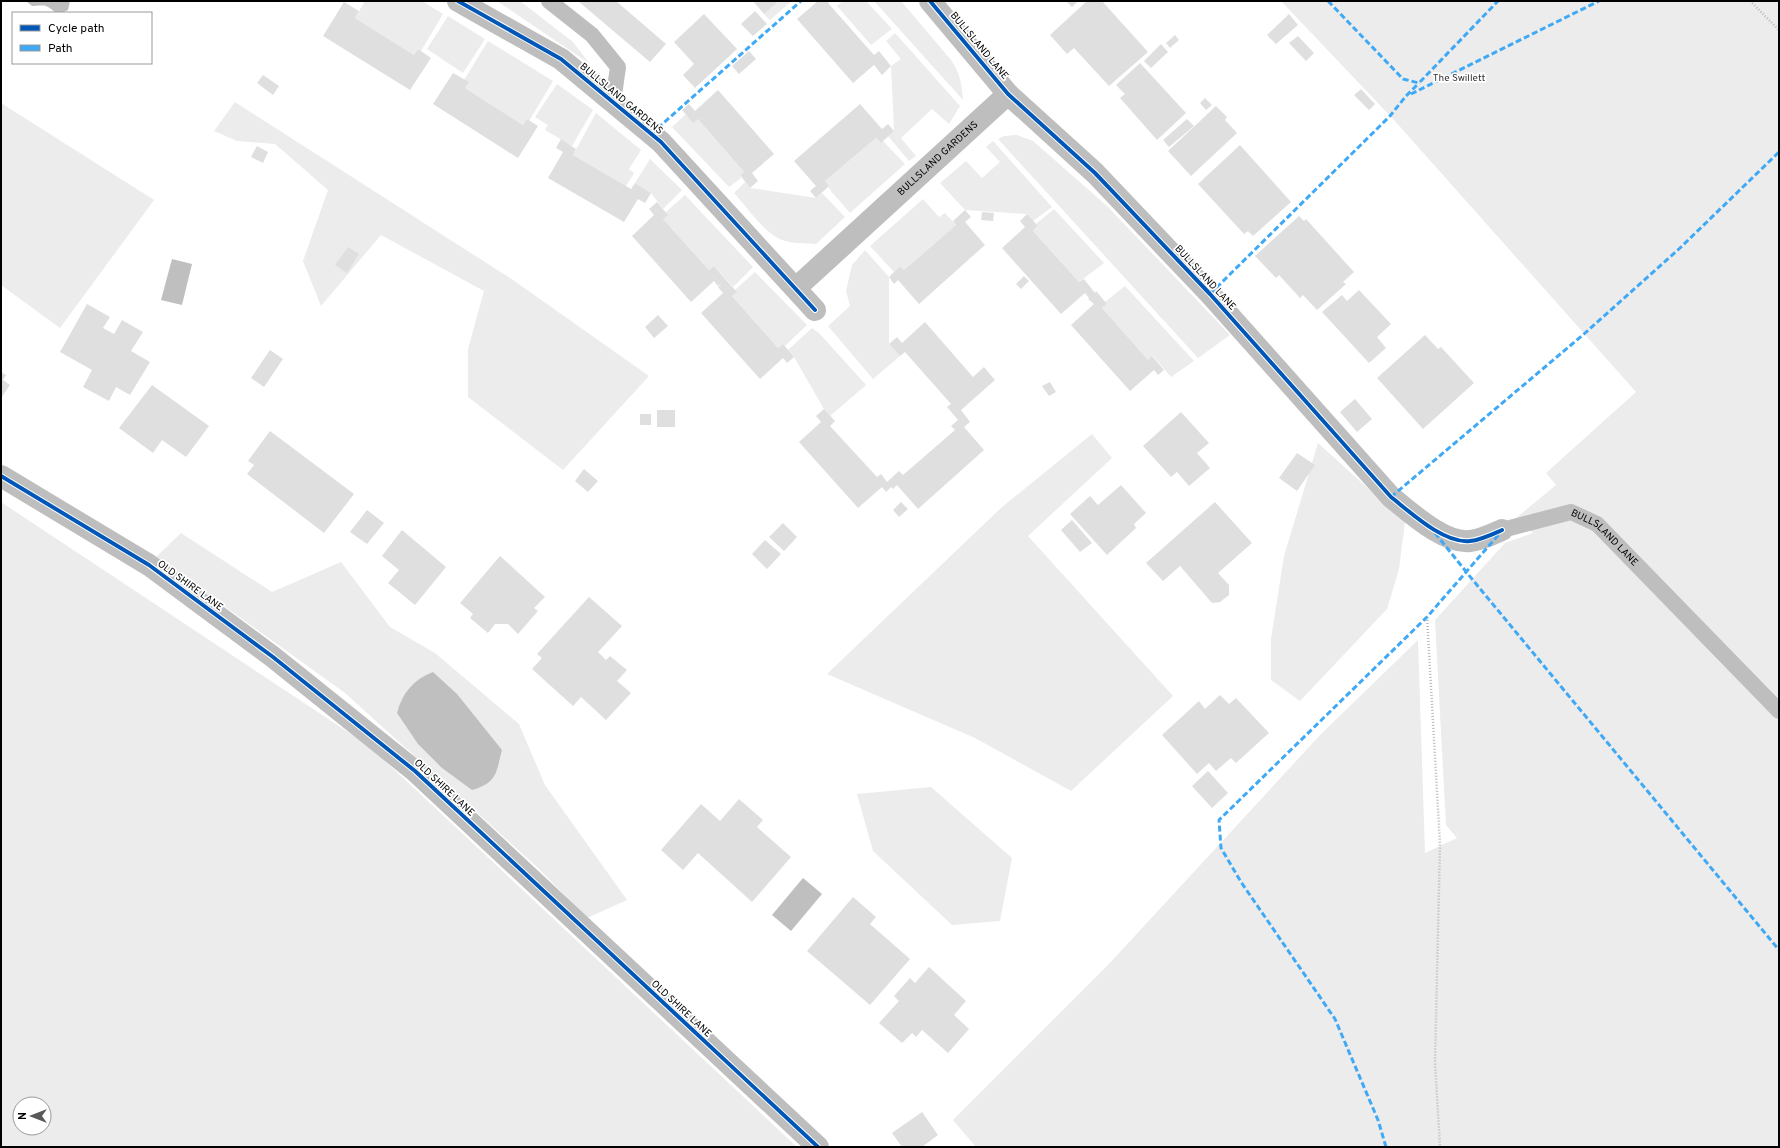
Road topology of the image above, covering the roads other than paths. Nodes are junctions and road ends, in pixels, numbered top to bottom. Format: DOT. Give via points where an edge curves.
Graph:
graph roads {
  1 [pos="458,1"];
  2 [pos="550,1"];
  3 [pos="930,1"];
  4 [pos="1008,94"];
  5 [pos="613,102"];
  6 [pos="796,288"];
  7 [pos="815,310"];
  8 [pos="1,476"];
  9 [pos="1502,530"];
  10 [pos="1779,711"];
  11 [pos="818,1147"];
  1 -- 5 [label="street, BULLSLAND GARDENS" via="561,59"];
  2 -- 5 [label="lane" via="592,35 618,68"];
  3 -- 4 [label="street, BULLSLAND LANE"];
  4 -- 6 [label="street, BULLSLAND GARDENS"];
  4 -- 9 [label="street, BULLSLAND LANE" via="1100,179 1210,294 1391,497 1423,523 1449,538 1470,541"];
  5 -- 6 [label="street, BULLSLAND GARDENS" via="661,142"];
  6 -- 7 [label="street, BULLSLAND GARDENS"];
  8 -- 11 [label="street, OLD SHIRE LANE" via="149,565 273,657 415,771"];
  9 -- 10 [label="lane, BULLSLAND LANE" via="1571,512 1597,524"];
}
